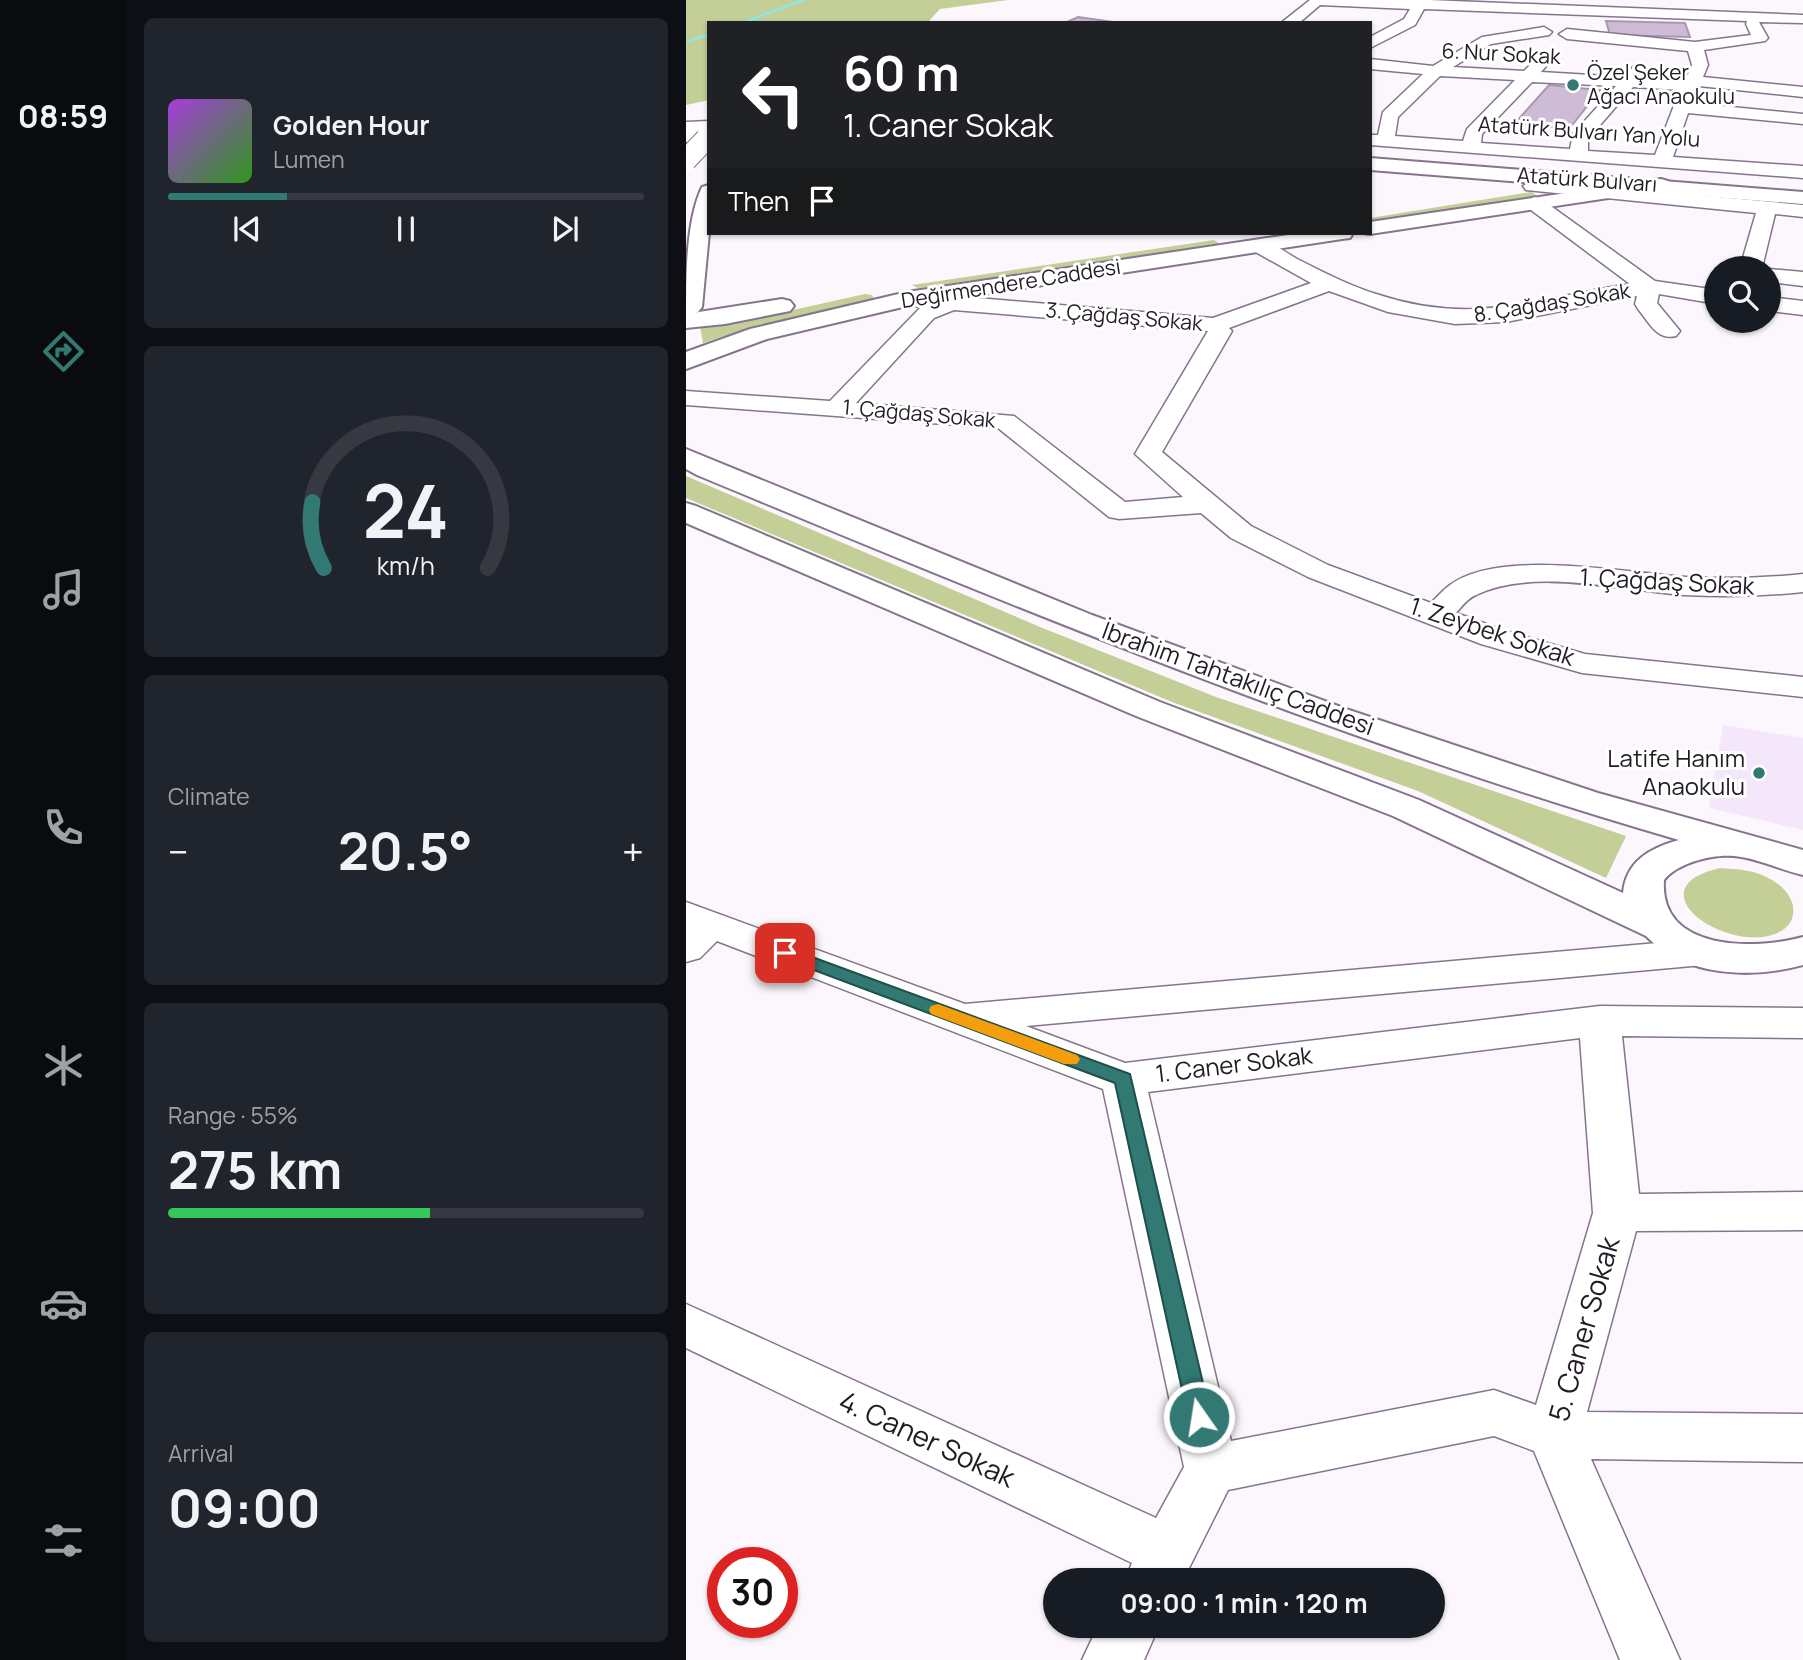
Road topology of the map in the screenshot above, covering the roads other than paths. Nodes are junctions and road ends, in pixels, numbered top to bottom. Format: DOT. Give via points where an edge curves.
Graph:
graph roads {
  1 [pos="1317,0"];
  2 [pos="1613,0"];
  3 [pos="1756,0"];
  4 [pos="1420,3"];
  5 [pos="1589,12"];
  6 [pos="1750,18"];
  7 [pos="1803,19"];
  8 [pos="1291,21"];
  9 [pos="1480,24"];
  10 [pos="1544,32"];
  11 [pos="1570,34"];
  12 [pos="1374,39"];
  13 [pos="1661,44"];
  14 [pos="1695,47"];
  15 [pos="1372,64"];
  16 [pos="1436,71"];
  17 [pos="1700,75"];
  18 [pos="1528,76"];
  19 [pos="1630,82"];
  20 [pos="1803,92"];
  21 [pos="1681,107"];
  22 [pos="1803,120"];
  23 [pos="707,126"];
  24 [pos="686,127"];
  25 [pos="686,136"];
  26 [pos="707,136"];
  27 [pos="707,138"];
  28 [pos="1378,139"];
  29 [pos="1472,139"];
  30 [pos="1579,146"];
  31 [pos="686,148"];
  32 [pos="707,148"];
  33 [pos="686,160"];
  34 [pos="1662,160"];
  35 [pos="1372,164"];
  36 [pos="1798,171"];
  37 [pos="1501,173"];
  38 [pos="1661,185"];
  39 [pos="1607,192"];
  40 [pos="707,194"];
  41 [pos="1533,195"];
  42 [pos="1803,198"];
  43 [pos="1767,207"];
  44 [pos="1803,211"];
  45 [pos="1372,212"];
  46 [pos="1372,228"];
  47 [pos="1313,235"];
  48 [pos="1242,240"];
  49 [pos="1754,256"];
  50 [pos="1781,276"];
  51 [pos="1803,279"];
  52 [pos="1331,284"];
  53 [pos="886,285"];
  54 [pos="1650,288"];
  55 [pos="1704,295"];
  56 [pos="907,299"];
  57 [pos="951,303"];
  58 [pos="1781,305"];
  59 [pos="1803,308"];
  60 [pos="686,309"];
  61 [pos="686,321"];
  62 [pos="1215,325"];
  63 [pos="1668,331"];
  64 [pos="686,361"];
  65 [pos="686,398"];
  66 [pos="837,408"];
  67 [pos="686,457"];
  68 [pos="1205,504"];
  69 [pos="686,512"];
  70 [pos="1532,574"];
  71 [pos="1803,583"];
  72 [pos="1436,615"];
  73 [pos="1803,687"];
  74 [pos="1756,852"];
  75 [pos="1803,863"];
  76 [pos="1803,876"];
  77 [pos="1661,927"];
  78 [pos="694,929"];
  79 [pos="1703,952"];
  80 [pos="1796,956"];
  81 [pos="959,1018"];
  82 [pos="1600,1021"];
  83 [pos="1803,1023"];
  84 [pos="1123,1079"];
  85 [pos="1803,1211"];
  86 [pos="1618,1213"];
  87 [pos="686,1325"];
  88 [pos="1554,1436"];
  89 [pos="1803,1438"];
  90 [pos="1211,1469"];
  91 [pos="1160,1566"];
  92 [pos="1124,1638"];
  93 [pos="1112,1660"];
  94 [pos="1650,1660"];
  1 -- 4 [label="street"];
  1 -- 8 [label="street"];
  2 -- 5 [label="street"];
  3 -- 6 [label="street"];
  4 -- 5 [label="street"];
  4 -- 12 [label="street" via="1417,22"];
  5 -- 6 [label="street"];
  5 -- 11 [label="street"];
  6 -- 7 [label="street"];
  6 -- 14 [label="street" via="1765,38"];
  9 -- 10 [label="street"];
  10 -- 11 [label="street"];
  10 -- 16 [label="street" via="1487,40"];
  11 -- 13 [label="street"];
  11 -- 18 [label="street"];
  13 -- 14 [label="street"];
  13 -- 19 [label="street"];
  14 -- 17 [label="street"];
  15 -- 16 [label="street, 6. Nur Sokak"];
  16 -- 18 [label="street, 6. Nur Sokak"];
  16 -- 28 [label="street" via="1389,116"];
  17 -- 19 [label="street, 6. Nur Sokak"];
  17 -- 20 [label="street, 6. Nur Sokak"];
  17 -- 21 [label="street"];
  18 -- 19 [label="street, 6. Nur Sokak"];
  18 -- 29 [label="street"];
  19 -- 30 [label="street"];
  21 -- 22 [label="street" via="1785,125"];
  21 -- 34 [label="street"];
  23 -- 24 [label="street"];
  25 -- 26 [label="main road"];
  27 -- 33 [label="main road, bridge"];
  28 -- 29 [label="street, Atatürk Bulvarı Yan Yolu"];
  28 -- 36 [label="main road, Atatürk Bulvarı"];
  29 -- 30 [label="street, Atatürk Bulvarı Yan Yolu"];
  30 -- 34 [label="street, Atatürk Bulvarı Yan Yolu"];
  31 -- 32 [label="main road"];
  34 -- 36 [label="street, Atatürk Bulvarı Yan Yolu"];
  35 -- 37 [label="main road, Atatürk Bulvarı"];
  37 -- 38 [label="main road, Atatürk Bulvarı"];
  37 -- 41 [label="main road"];
  38 -- 39 [label="main road"];
  38 -- 42 [label="main road, Atatürk Bulvarı"];
  39 -- 41 [label="main road"];
  39 -- 43 [label="street"];
  40 -- 60 [label="main road" via="702,202 690,307"];
  41 -- 45 [label="main road"];
  41 -- 46 [label="main road"];
  41 -- 54 [label="street"];
  43 -- 44 [label="street"];
  43 -- 49 [label="street"];
  47 -- 48 [label="main road, Değirmendere Caddesi"];
  48 -- 52 [label="street, 8. Çağdaş Sokak"];
  48 -- 53 [label="main road, Değirmendere Caddesi"];
  48 -- 56 [label="main road, Değirmendere Caddesi"];
  50 -- 51 [label="street"];
  52 -- 54 [label="street, 8. Çağdaş Sokak" via="1385,306 1431,315 1486,317"];
  52 -- 62 [label="street"];
  53 -- 56 [label="main road"];
  53 -- 61 [label="main road, Değirmendere Caddesi"];
  54 -- 55 [label="street"];
  54 -- 63 [label="street" via="1646,304"];
  56 -- 57 [label="street, 3. Çağdaş Sokak"];
  56 -- 64 [label="main road, Değirmendere Caddesi" via="759,334"];
  57 -- 62 [label="street, 3. Çağdaş Sokak"];
  57 -- 66 [label="street" via="926,313"];
  58 -- 59 [label="street"];
  62 -- 68 [label="street, 1. Zeybek Sokak" via="1220,331 1149,454"];
  65 -- 66 [label="street, 1. Çağdaş Sokak"];
  66 -- 68 [label="street, 1. Çağdaş Sokak" via="1005,421 1119,511"];
  67 -- 74 [label="main road, İbrahim Tahtakılıç Caddesi" via="1080,622 1337,717 1585,801"];
  68 -- 72 [label="street, 1. Zeybek Sokak" via="1241,533 1318,571"];
  69 -- 77 [label="main road" via="1148,709 1406,808"];
  70 -- 71 [label="street, 1. Çağdaş Sokak" via="1686,586"];
  70 -- 72 [label="street" via="1462,590"];
  72 -- 73 [label="street, 1. Zeybek Sokak" via="1582,663"];
  74 -- 75 [label="main road, İbrahim Tahtakılıç Caddesi"];
  74 -- 76 [label="main road"];
  74 -- 77 [label="main road" via="1732,846 1685,849 1652,866 1643,895"];
  77 -- 79 [label="main road"];
  78 -- 81 [label="street, 1. Caner Sokak"];
  79 -- 80 [label="main road" via="1757,961"];
  79 -- 81 [label="street"];
  81 -- 84 [label="street, 1. Caner Sokak"];
  82 -- 83 [label="street, 1. Caner Sokak"];
  82 -- 84 [label="street, 1. Caner Sokak"];
  82 -- 86 [label="street, 5. Caner Sokak"];
  84 -- 90 [label="street"];
  85 -- 86 [label="street"];
  86 -- 88 [label="street, 5. Caner Sokak"];
  87 -- 91 [label="street, 4. Caner Sokak"];
  88 -- 89 [label="street"];
  88 -- 90 [label="street" via="1494,1413"];
  88 -- 94 [label="street, 5. Caner Sokak"];
  90 -- 91 [label="street"];
  92 -- 93 [label="street"];
}
